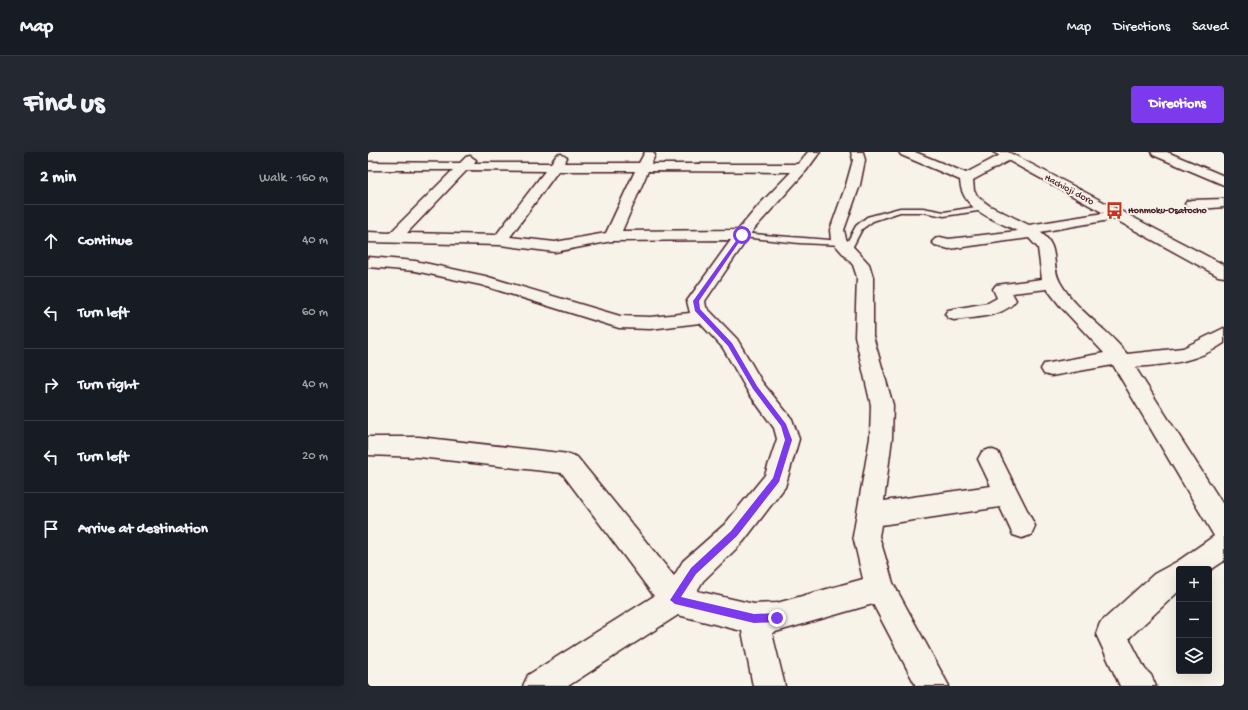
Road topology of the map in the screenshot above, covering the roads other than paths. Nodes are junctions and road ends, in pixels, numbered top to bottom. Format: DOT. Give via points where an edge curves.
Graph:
graph roads {
  1 [pos="391,152"];
  2 [pos="478,152"];
  3 [pos="565,152"];
  4 [pos="651,152"];
  5 [pos="738,152"];
  6 [pos="857,152"];
  7 [pos="905,152"];
  8 [pos="1180,152"];
  9 [pos="1005,154"];
  10 [pos="1161,154"];
  11 [pos="808,160"];
  12 [pos="464,166"];
  13 [pos="555,166"];
  14 [pos="644,167"];
  15 [pos="735,167"];
  16 [pos="370,168"];
  17 [pos="966,178"];
  18 [pos="1224,181"];
  19 [pos="1224,203"];
  20 [pos="1192,204"];
  21 [pos="982,208"];
  22 [pos="1116,215"];
  23 [pos="1030,231"];
  24 [pos="742,235"];
  25 [pos="612,236"];
  26 [pos="368,237"];
  27 [pos="395,237"];
  28 [pos="500,240"];
  29 [pos="940,242"];
  30 [pos="846,246"];
  31 [pos="368,262"];
  32 [pos="1224,272"];
  33 [pos="1052,283"];
  34 [pos="954,314"];
  35 [pos="706,317"];
  36 [pos="1224,334"];
  37 [pos="1119,360"];
  38 [pos="1051,370"];
  39 [pos="368,446"];
  40 [pos="990,459"];
  41 [pos="1007,495"];
  42 [pos="870,515"];
  43 [pos="1022,526"];
  44 [pos="1224,529"];
  45 [pos="1224,545"];
  46 [pos="1193,566"];
  47 [pos="1176,577"];
  48 [pos="880,588"];
  49 [pos="675,600"];
  50 [pos="754,619"];
  51 [pos="1132,684"];
  52 [pos="539,686"];
  53 [pos="769,686"];
  54 [pos="933,686"];
  1 -- 16 [label="street"];
  2 -- 12 [label="street"];
  3 -- 13 [label="street"];
  4 -- 14 [label="street"];
  5 -- 15 [label="street"];
  6 -- 30 [label="street" via="859,160 853,185 837,230 840,240"];
  7 -- 17 [label="street"];
  8 -- 10 [label="street"];
  9 -- 17 [label="street"];
  9 -- 22 [label="street, Hachioji doro"];
  10 -- 18 [label="street"];
  11 -- 15 [label="street"];
  11 -- 24 [label="street" via="777,192"];
  12 -- 13 [label="street"];
  12 -- 16 [label="street"];
  12 -- 27 [label="street"];
  13 -- 14 [label="street"];
  13 -- 28 [label="street"];
  14 -- 15 [label="street"];
  14 -- 25 [label="street"];
  17 -- 21 [label="street" via="965,184 972,200"];
  19 -- 20 [label="street"];
  21 -- 23 [label="street"];
  21 -- 30 [label="lane" via="944,214 923,210 900,210 885,214 870,219 859,228"];
  22 -- 23 [label="street"];
  22 -- 32 [label="street, Hachioji doro"];
  23 -- 29 [label="street" via="949,244"];
  23 -- 33 [label="street" via="1046,248 1047,270"];
  24 -- 25 [label="street"];
  24 -- 30 [label="lane"];
  24 -- 35 [label="street" via="696,301 697,309"];
  25 -- 28 [label="street" via="556,246"];
  26 -- 27 [label="street"];
  27 -- 28 [label="street"];
  30 -- 42 [label="street" via="861,264 865,277 864,336 882,405 881,438"];
  31 -- 35 [label="street" via="415,266 485,281 619,322 650,323"];
  33 -- 34 [label="street" via="1002,289 1007,300 992,308"];
  33 -- 37 [label="street" via="1062,298"];
  35 -- 49 [label="street" via="730,344 755,387 784,425 788,440 776,480 734,534 694,571"];
  36 -- 37 [label="street" via="1205,347 1186,355"];
  37 -- 38 [label="street"];
  37 -- 44 [label="street"];
  39 -- 49 [label="street" via="419,447 569,464"];
  40 -- 41 [label="street"];
  41 -- 42 [label="street"];
  41 -- 43 [label="street"];
  42 -- 48 [label="street" via="866,536"];
  45 -- 46 [label="street"];
  47 -- 51 [label="street" via="1164,584 1111,634"];
  48 -- 50 [label="street" via="777,618"];
  48 -- 54 [label="street"];
  49 -- 50 [label="street"];
  49 -- 52 [label="street"];
  50 -- 53 [label="street"];
}
